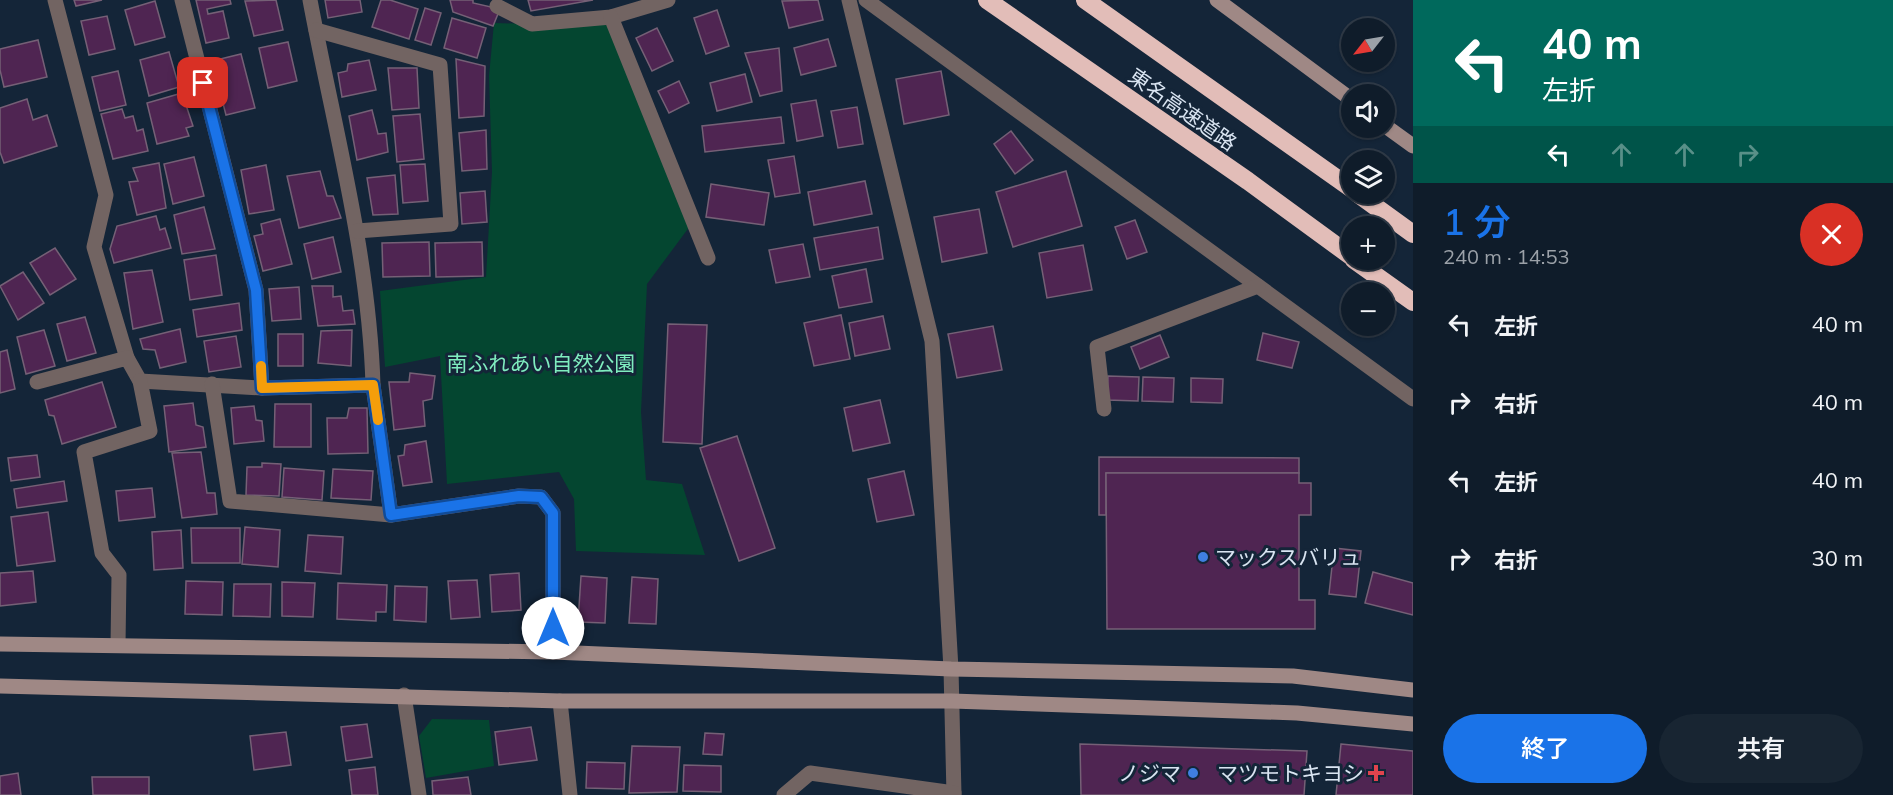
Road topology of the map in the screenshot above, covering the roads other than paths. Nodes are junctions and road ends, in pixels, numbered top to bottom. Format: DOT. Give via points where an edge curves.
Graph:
graph roads {
  1 [pos="55,0"];
  2 [pos="182,0"];
  3 [pos="310,0"];
  4 [pos="668,0"];
  5 [pos="849,0"];
  6 [pos="866,0"];
  7 [pos="987,0"];
  8 [pos="1085,0"];
  9 [pos="1217,0"];
  10 [pos="497,6"];
  11 [pos="611,17"];
  12 [pos="316,30"];
  13 [pos="1341,92"];
  14 [pos="1395,132"];
  15 [pos="1413,146"];
  16 [pos="1341,181"];
  17 [pos="1372,204"];
  18 [pos="357,231"];
  19 [pos="1413,234"];
  20 [pos="1341,250"];
  21 [pos="708,258"];
  22 [pos="1369,270"];
  23 [pos="1258,286"];
  24 [pos="1413,302"];
  25 [pos="127,358"];
  26 [pos="140,381"];
  27 [pos="37,382"];
  28 [pos="212,384"];
  29 [pos="373,385"];
  30 [pos="262,388"];
  31 [pos="1413,399"];
  32 [pos="1104,409"];
  33 [pos="391,515"];
  34 [pos="0,644"];
  35 [pos="118,645"];
  36 [pos="553,652"];
  37 [pos="951,669"];
  38 [pos="0,686"];
  39 [pos="1413,690"];
  40 [pos="404,695"];
  41 [pos="560,701"];
  42 [pos="952,701"];
  43 [pos="1413,724"];
  44 [pos="954,794"];
  45 [pos="419,795"];
  46 [pos="570,795"];
  47 [pos="784,795"];
  1 -- 25 [label="street" via="106,195 94,247"];
  2 -- 30 [label="street" via="256,290"];
  3 -- 12 [label="street"];
  4 -- 11 [label="street"];
  5 -- 37 [label="street" via="932,341"];
  6 -- 23 [label="street"];
  7 -- 20 [label="highway, 東名高速道路"];
  8 -- 16 [label="highway, 東名高速道路"];
  9 -- 13 [label="street"];
  10 -- 11 [label="street" via="532,24"];
  11 -- 21 [label="street"];
  12 -- 18 [label="street"];
  12 -- 18 [label="street" via="440,65 451,225"];
  14 -- 15 [label="street"];
  17 -- 19 [label="highway"];
  18 -- 29 [label="street" via="371,334"];
  22 -- 24 [label="highway, 東名高速道路"];
  23 -- 31 [label="street"];
  23 -- 32 [label="street" via="1097,347"];
  25 -- 26 [label="street"];
  25 -- 27 [label="street"];
  26 -- 28 [label="street"];
  26 -- 35 [label="street" via="150,431 84,452 102,553 119,575"];
  28 -- 30 [label="street"];
  28 -- 33 [label="street" via="230,501"];
  29 -- 30 [label="street"];
  29 -- 33 [label="street"];
  33 -- 36 [label="street" via="519,496 541,497 553,513"];
  34 -- 35 [label="street"];
  35 -- 36 [label="street"];
  36 -- 37 [label="street"];
  37 -- 39 [label="street" via="1293,676"];
  37 -- 42 [label="street"];
  38 -- 40 [label="street"];
  40 -- 41 [label="street"];
  40 -- 45 [label="street"];
  41 -- 42 [label="street"];
  41 -- 46 [label="street"];
  42 -- 43 [label="street" via="1297,713"];
  42 -- 44 [label="street"];
  44 -- 47 [label="street" via="810,773"];
}
